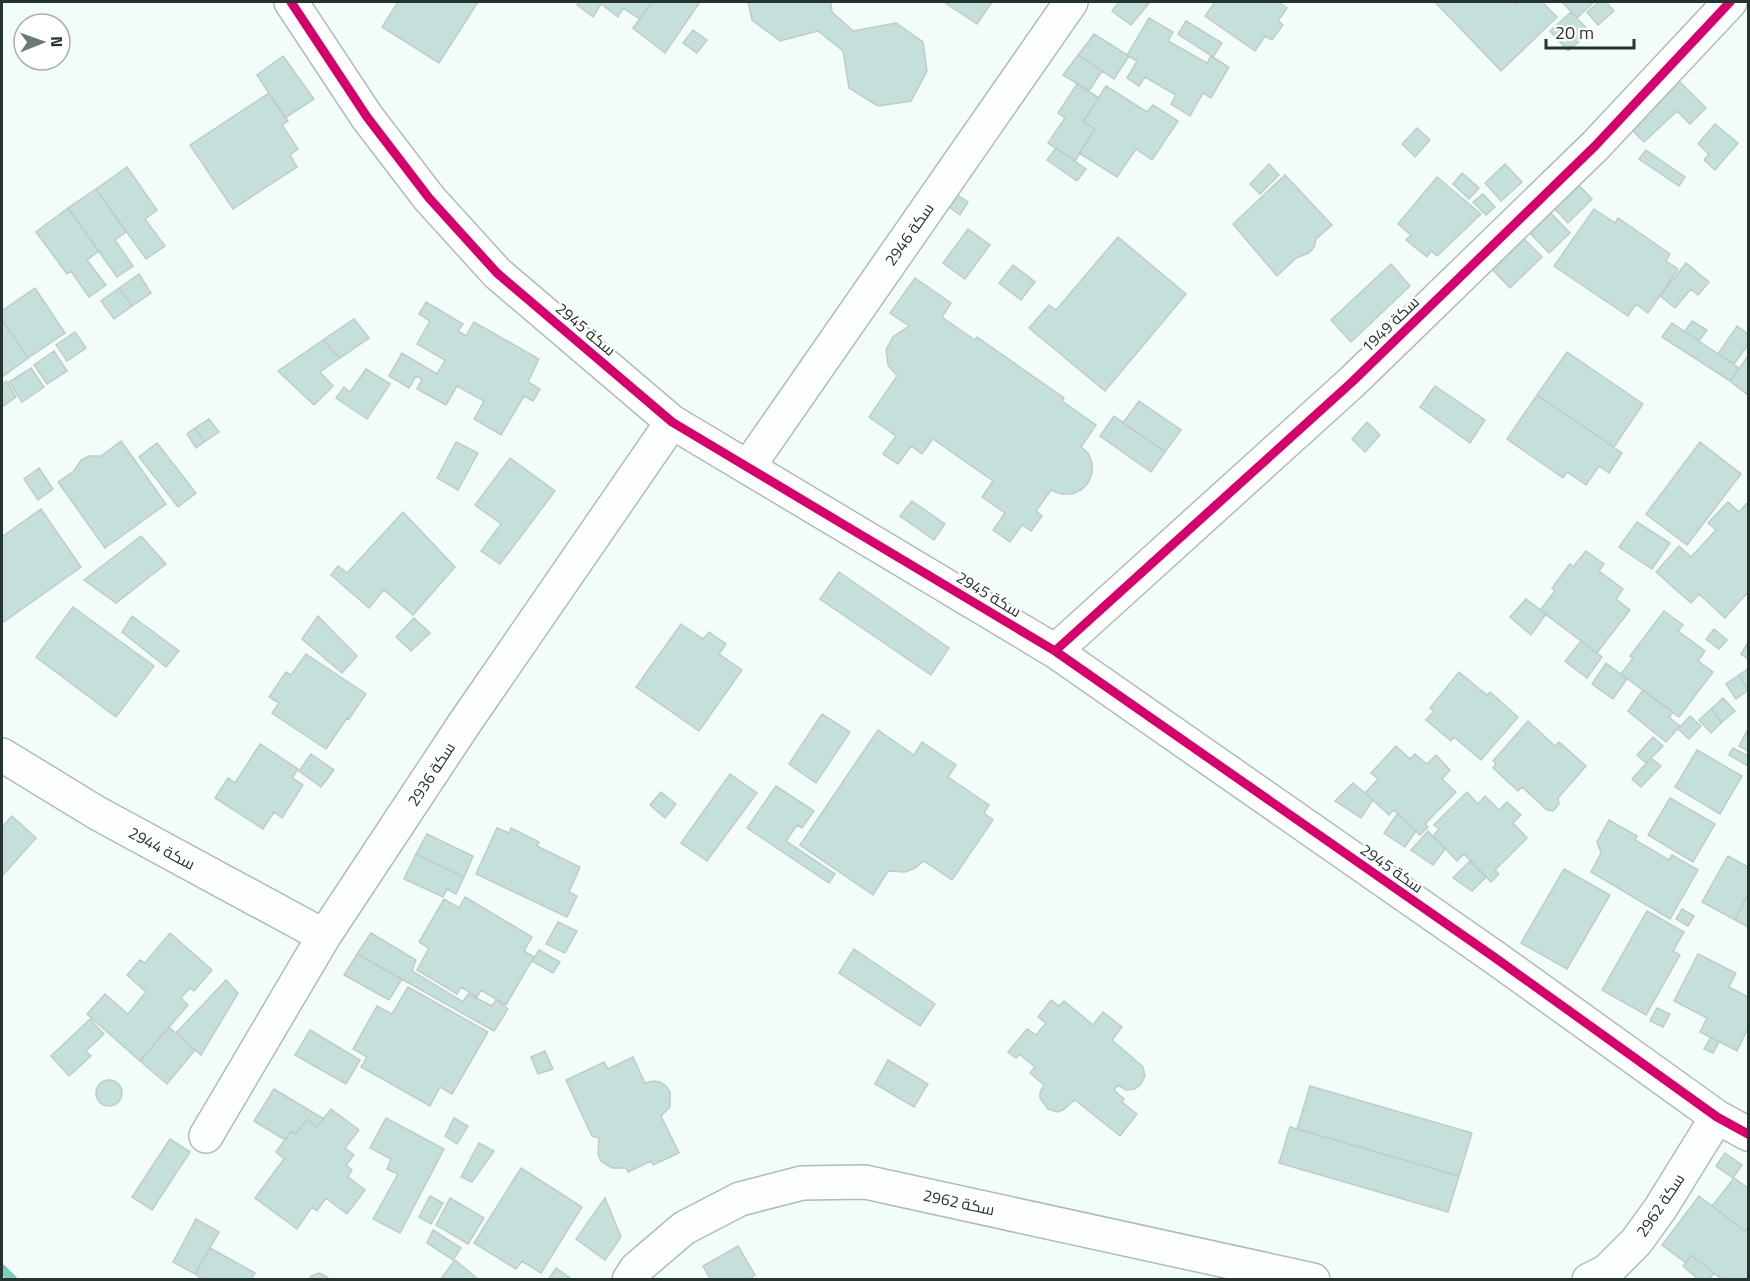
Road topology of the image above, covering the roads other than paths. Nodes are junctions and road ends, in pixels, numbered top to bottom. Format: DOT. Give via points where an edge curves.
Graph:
graph roads {
  1 [pos="291,2"];
  2 [pos="1071,2"];
  3 [pos="1730,2"];
  4 [pos="672,422"];
  5 [pos="748,467"];
  6 [pos="1055,651"];
  7 [pos="2,755"];
  8 [pos="324,936"];
  9 [pos="1717,1117"];
  10 [pos="1749,1134"];
  11 [pos="206,1136"];
  12 [pos="628,1280"];
  13 [pos="1313,1280"];
  14 [pos="1589,1280"];
  1 -- 4 [label="street, سكة 2945" via="367,117 429,198 497,273"];
  2 -- 5 [label="street, سكة 2946"];
  3 -- 6 [label="street, سكة 1949" via="1594,146 1352,382"];
  4 -- 5 [label="street, سكة 2945"];
  4 -- 8 [label="street, سكة 2936"];
  5 -- 6 [label="street, سكة 2945"];
  6 -- 9 [label="street, سكة 2945"];
  7 -- 8 [label="street, سكة 2944" via="97,813"];
  8 -- 11 [label="street, سكة 2936"];
  9 -- 10 [label="street, سكة 2945"];
  9 -- 14 [label="street, سكة 2962" via="1636,1242 1607,1271"];
  12 -- 13 [label="street, سكة 2962" via="684,1228 740,1199 802,1183 865,1182"];
}
